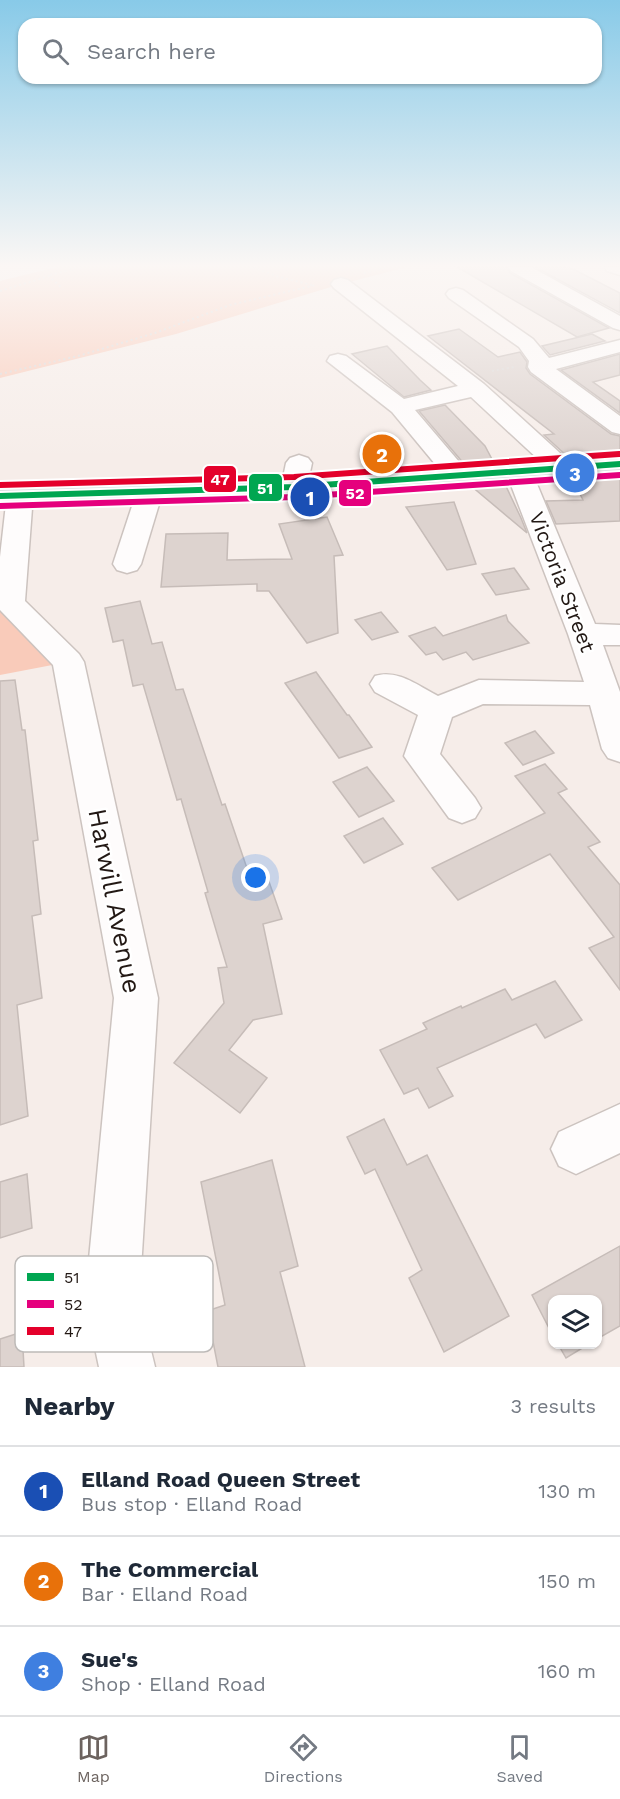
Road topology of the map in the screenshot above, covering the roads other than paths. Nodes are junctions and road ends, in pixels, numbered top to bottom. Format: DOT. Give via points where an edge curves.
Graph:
graph roads {
  1 [pos="397,331"];
  2 [pos="509,331"];
  3 [pos="620,346"];
  4 [pos="338,361"];
  5 [pos="539,367"];
  6 [pos="469,383"];
  7 [pos="620,395"];
  8 [pos="589,404"];
  9 [pos="400,406"];
  10 [pos="620,427"];
  11 [pos="620,464"];
  12 [pos="562,468"];
  13 [pos="519,472"];
  14 [pos="459,477"];
  15 [pos="150,491"];
  16 [pos="10,495"];
  17 [pos="127,564"];
  18 [pos="584,634"];
  19 [pos="620,635"];
  20 [pos="387,684"];
  21 [pos="604,694"];
  22 [pos="436,710"];
  23 [pos="620,748"];
  24 [pos="462,808"];
  25 [pos="620,1128"];
  26 [pos="576,1149"];
  27 [pos="116,1256"];
  28 [pos="124,1352"];
  29 [pos="127,1367"];
  1 -- 6 [label="street"];
  2 -- 5 [label="street" via="526,343 540,360"];
  3 -- 5 [label="street"];
  4 -- 9 [label="street"];
  5 -- 8 [label="street"];
  6 -- 9 [label="street"];
  6 -- 12 [label="street"];
  7 -- 8 [label="street"];
  8 -- 10 [label="street"];
  9 -- 14 [label="street"];
  11 -- 12 [label="main road"];
  12 -- 13 [label="main road"];
  13 -- 14 [label="main road"];
  13 -- 18 [label="street, Victoria Street"];
  14 -- 15 [label="main road" via="296,475"];
  15 -- 16 [label="main road"];
  15 -- 17 [label="street"];
  16 -- 27 [label="street, Harwill Avenue" via="10,603 68,662 136,998"];
  18 -- 19 [label="street"];
  18 -- 21 [label="street, Victoria Street"];
  20 -- 22 [label="street"];
  21 -- 22 [label="street" via="479,692"];
  21 -- 23 [label="street, Victoria Street"];
  22 -- 24 [label="street" via="422,756"];
  25 -- 26 [label="street"];
  28 -- 29 [label="street, Harwill Avenue"];
}
